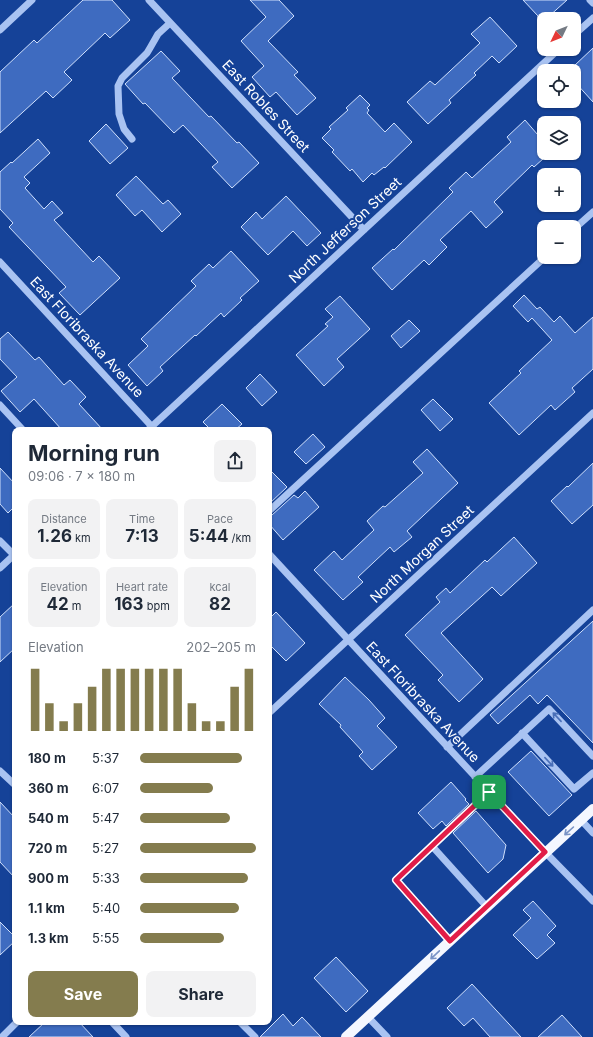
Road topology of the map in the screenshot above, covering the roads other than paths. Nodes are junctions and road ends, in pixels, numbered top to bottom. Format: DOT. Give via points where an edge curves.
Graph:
graph roads {
  1 [pos="32,0"];
  2 [pos="149,0"];
  3 [pos="590,0"];
  4 [pos="593,3"];
  5 [pos="593,18"];
  6 [pos="170,23"];
  7 [pos="581,29"];
  8 [pos="0,30"];
  9 [pos="551,56"];
  10 [pos="132,139"];
  11 [pos="593,212"];
  12 [pos="581,223"];
  13 [pos="364,230"];
  14 [pos="0,262"];
  15 [pos="537,264"];
  16 [pos="0,405"];
  17 [pos="593,413"];
  18 [pos="20,427"];
  19 [pos="150,427"];
  20 [pos="154,427"];
  21 [pos="272,508"];
  22 [pos="0,541"];
  23 [pos="12,552"];
  24 [pos="12,556"];
  25 [pos="272,557"];
  26 [pos="0,568"];
  27 [pos="593,610"];
  28 [pos="348,640"];
  29 [pos="272,710"];
  30 [pos="522,733"];
  31 [pos="447,747"];
  32 [pos="593,756"];
  33 [pos="0,771"];
  34 [pos="593,773"];
  35 [pos="475,777"];
  36 [pos="12,782"];
  37 [pos="489,792"];
  38 [pos="593,809"];
  39 [pos="581,820"];
  40 [pos="593,833"];
  41 [pos="432,846"];
  42 [pos="545,852"];
  43 [pos="593,901"];
  44 [pos="487,907"];
  45 [pos="450,941"];
  46 [pos="368,1017"];
  47 [pos="14,1025"];
  48 [pos="115,1025"];
  49 [pos="243,1025"];
  50 [pos="2,1037"];
  51 [pos="126,1037"];
  52 [pos="255,1037"];
  53 [pos="346,1037"];
  54 [pos="387,1037"];
  1 -- 8 [label="street"];
  2 -- 6 [label="street, East Robles Street"];
  3 -- 4 [label="street"];
  5 -- 7 [label="street"];
  6 -- 10 [label="street" via="158,34 147,53 122,78 118,86 119,114 124,129"];
  6 -- 13 [label="street, East Robles Street"];
  9 -- 13 [label="street, North Jefferson Street"];
  11 -- 12 [label="street"];
  13 -- 20 [label="street, North Jefferson Street"];
  14 -- 19 [label="street, East Floribraska Avenue"];
  15 -- 21 [label="street"];
  16 -- 18 [label="street"];
  17 -- 28 [label="street, North Morgan Street"];
  22 -- 23 [label="street"];
  24 -- 26 [label="street"];
  25 -- 28 [label="street, East Floribraska Avenue"];
  27 -- 31 [label="street"];
  28 -- 29 [label="street, North Morgan Street"];
  28 -- 31 [label="street, East Floribraska Avenue"];
  32 -- 30 [label="street, one-way" via="549,709"];
  30 -- 34 [label="street, one-way" via="574,789"];
  30 -- 35 [label="street"];
  31 -- 35 [label="street, East Floribraska Avenue"];
  33 -- 36 [label="street"];
  35 -- 37 [label="street, East Floribraska Avenue"];
  37 -- 41 [label="street"];
  37 -- 42 [label="street, East Floribraska Avenue"];
  38 -- 39 [label="main road"];
  39 -- 40 [label="street"];
  39 -- 42 [label="main road, one-way"];
  41 -- 44 [label="street"];
  41 -- 45 [label="street" via="396,880"];
  42 -- 43 [label="street, East Floribraska Avenue"];
  42 -- 44 [label="main road"];
  44 -- 45 [label="main road"];
  45 -- 46 [label="main road, one-way"];
  46 -- 53 [label="main road"];
  46 -- 54 [label="street"];
  47 -- 50 [label="street"];
  48 -- 51 [label="street"];
  49 -- 52 [label="street"];
}
